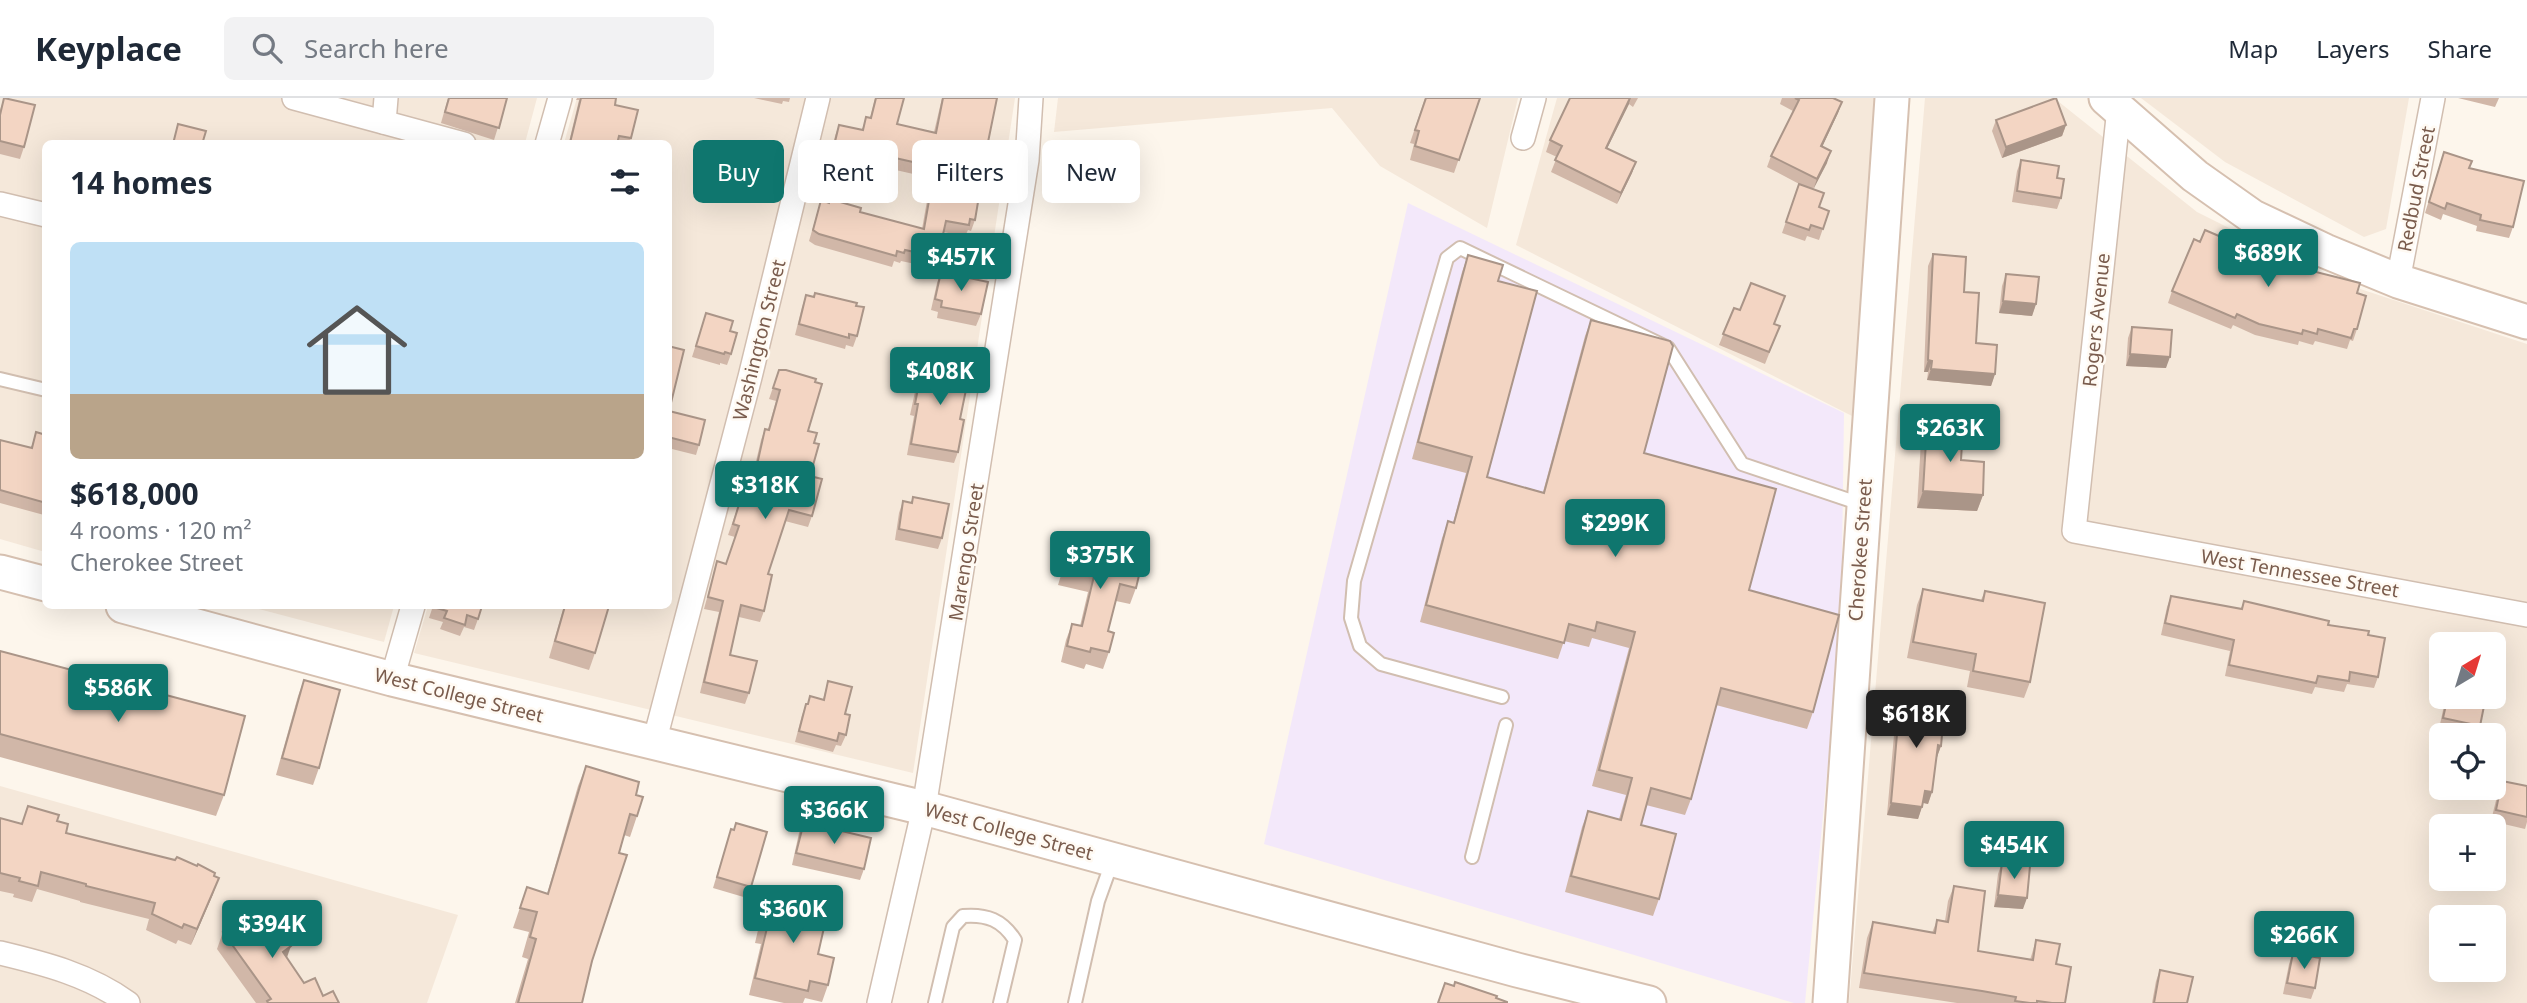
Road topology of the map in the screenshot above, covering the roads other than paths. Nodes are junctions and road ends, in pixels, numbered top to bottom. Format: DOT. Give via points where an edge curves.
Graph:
graph roads {
  1 [pos="294,98"];
  2 [pos="386,98"];
  3 [pos="561,98"];
  4 [pos="818,98"];
  5 [pos="1031,98"];
  6 [pos="1534,98"];
  7 [pos="1892,98"];
  8 [pos="2433,98"];
  9 [pos="2112,103"];
  10 [pos="384,122"];
  11 [pos="1523,138"];
  12 [pos="449,140"];
  13 [pos="548,140"];
  14 [pos="0,204"];
  15 [pos="42,214"];
  16 [pos="2398,281"];
  17 [pos="2527,322"];
  18 [pos="0,379"];
  19 [pos="42,389"];
  20 [pos="1864,505"];
  21 [pos="2074,531"];
  22 [pos="0,572"];
  23 [pos="42,583"];
  24 [pos="134,609"];
  25 [pos="412,609"];
  26 [pos="2527,615"];
  27 [pos="392,679"];
  28 [pos="1502,697"];
  29 [pos="1506,725"];
  30 [pos="654,743"];
  31 [pos="924,808"];
  32 [pos="1472,857"];
  33 [pos="1113,859"];
  34 [pos="0,953"];
  35 [pos="128,1003"];
  36 [pos="879,1003"];
  37 [pos="935,1003"];
  38 [pos="1000,1003"];
  39 [pos="1075,1003"];
  40 [pos="1648,1003"];
  41 [pos="1830,1003"];
  1 -- 10 [label="street"];
  2 -- 10 [label="street"];
  3 -- 13 [label="street"];
  4 -- 30 [label="street, Washington Street"];
  5 -- 31 [label="street, Marengo Street" via="1023,186"];
  6 -- 11 [label="street"];
  7 -- 20 [label="street, Cherokee Street"];
  8 -- 16 [label="street, Redbud Street"];
  9 -- 16 [label="street" via="2195,176 2252,217"];
  9 -- 21 [label="street, Rogers Avenue"];
  10 -- 12 [label="street"];
  14 -- 15 [label="street"];
  16 -- 17 [label="street"];
  18 -- 19 [label="lane"];
  20 -- 28 [label="lane" via="1742,464 1668,348 1460,248 1447,258 1354,581 1352,618 1360,646 1381,664"];
  20 -- 41 [label="street, Cherokee Street"];
  21 -- 26 [label="street, West Tennessee Street"];
  22 -- 23 [label="street"];
  24 -- 27 [label="street, West College Street"];
  25 -- 27 [label="street"];
  27 -- 30 [label="street, West College Street"];
  29 -- 32 [label="lane"];
  30 -- 31 [label="street, West College Street"];
  31 -- 33 [label="street, West College Street"];
  31 -- 36 [label="street, Marengo Street"];
  33 -- 39 [label="lane" via="1098,901"];
  33 -- 40 [label="street, West College Street"];
  34 -- 35 [label="street" via="78,975"];
  37 -- 38 [label="lane" via="953,927 963,916 981,915 994,918 1015,940"];
}
